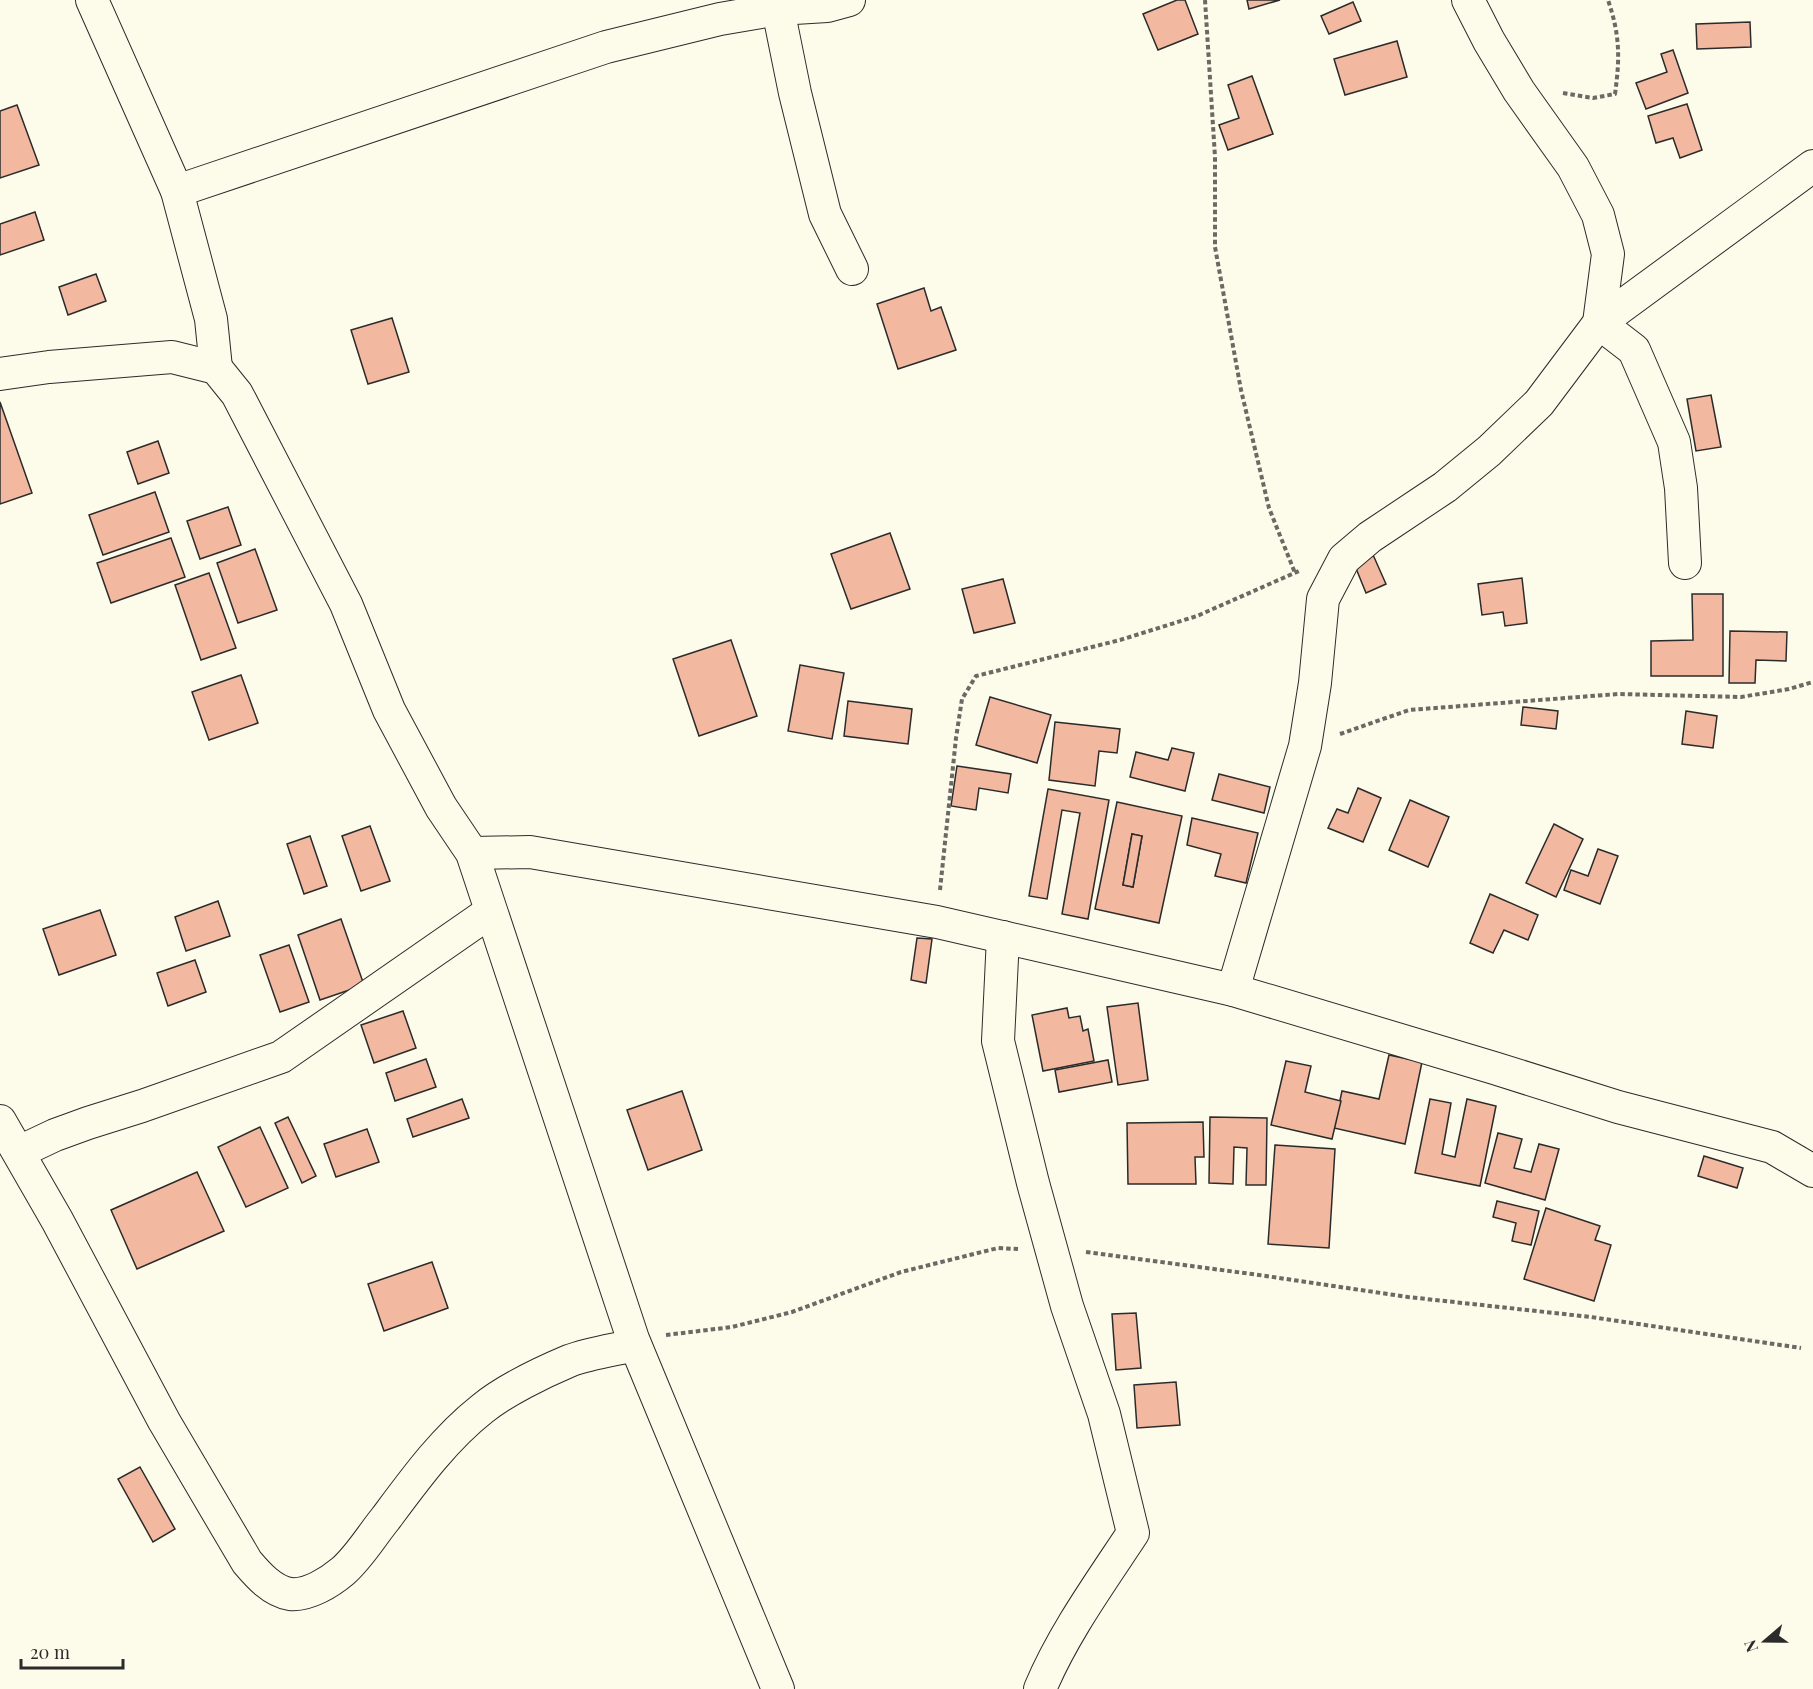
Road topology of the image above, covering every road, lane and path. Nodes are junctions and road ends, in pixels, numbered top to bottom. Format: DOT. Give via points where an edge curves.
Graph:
graph roads {
  1 [pos="92,0"];
  2 [pos="849,0"];
  3 [pos="1205,0"];
  4 [pos="1468,0"];
  5 [pos="1608,0"];
  6 [pos="778,9"];
  7 [pos="1529,105"];
  8 [pos="1813,166"];
  9 [pos="177,191"];
  10 [pos="852,269"];
  11 [pos="1599,323"];
  12 [pos="216,368"];
  13 [pos="0,374"];
  14 [pos="1685,563"];
  15 [pos="1305,568"];
  16 [pos="1294,573"];
  17 [pos="1813,682"];
  18 [pos="1305,746"];
  19 [pos="472,853"];
  20 [pos="490,912"];
  21 [pos="937,922"];
  22 [pos="1003,937"];
  23 [pos="1233,990"];
  24 [pos="0,1121"];
  25 [pos="19,1152"];
  26 [pos="1813,1171"];
  27 [pos="1052,1251"];
  28 [pos="634,1342"];
  29 [pos="1801,1348"];
  30 [pos="778,1689"];
  31 [pos="1040,1689"];
  1 -- 9 [label="street"];
  2 -- 6 [label="street" via="827,6"];
  3 -- 16 [label="path" via="1215,157 1215,247 1241,390 1269,508"];
  4 -- 7 [label="street"];
  5 -- 7 [label="path" via="1616,24 1619,66 1615,94 1593,98 1552,91"];
  6 -- 9 [label="street" via="606,47"];
  6 -- 10 [label="street" via="825,214"];
  7 -- 11 [label="street" via="1573,167 1598,214 1608,254"];
  8 -- 11 [label="street"];
  9 -- 12 [label="street" via="211,319"];
  11 -- 14 [label="street" via="1634,350 1674,442 1682,488"];
  11 -- 18 [label="street" via="1539,403 1489,451 1344,559 1323,599"];
  12 -- 13 [label="street" via="172,357"];
  12 -- 19 [label="street" via="237,394 346,604 389,710 441,807"];
  15 -- 16 [label="path"];
  16 -- 21 [label="path" via="1197,616 976,676 963,699 956,738"];
  17 -- 18 [label="path" via="1741,697 1618,694 1409,710"];
  18 -- 23 [label="street"];
  19 -- 20 [label="street"];
  19 -- 21 [label="street" via="530,852"];
  20 -- 25 [label="street" via="281,1057 77,1127"];
  20 -- 28 [label="street"];
  21 -- 22 [label="street"];
  22 -- 23 [label="street"];
  22 -- 27 [label="street" via="998,1041"];
  23 -- 26 [label="street" via="1618,1107 1772,1147"];
  24 -- 25 [label="street"];
  25 -- 28 [label="street" via="164,1421 241,1552 263,1580 279,1591 291,1594 314,1589 343,1571 450,1437 483,1408 571,1361"];
  27 -- 28 [label="path" via="998,1248 901,1272 792,1312 732,1327"];
  27 -- 29 [label="path" via="1591,1317"];
  27 -- 31 [label="street" via="1104,1414 1132,1533"];
  28 -- 30 [label="street"];
}
